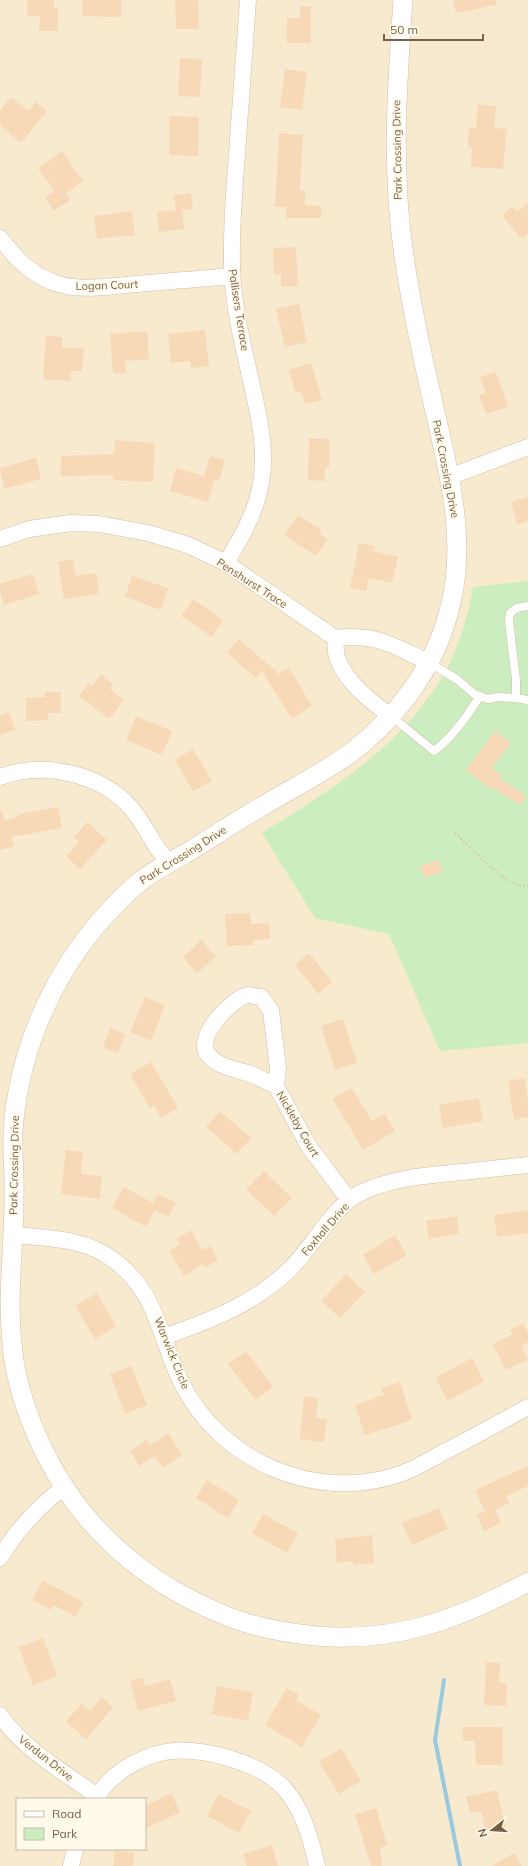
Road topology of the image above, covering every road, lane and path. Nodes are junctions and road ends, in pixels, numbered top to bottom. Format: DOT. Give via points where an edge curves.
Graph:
graph roads {
  1 [pos="248,0"];
  2 [pos="403,0"];
  3 [pos="0,238"];
  4 [pos="232,276"];
  5 [pos="528,447"];
  6 [pos="449,477"];
  7 [pos="0,539"];
  8 [pos="226,563"];
  9 [pos="528,606"];
  10 [pos="335,638"];
  11 [pos="430,663"];
  12 [pos="480,696"];
  13 [pos="516,698"];
  14 [pos="528,700"];
  15 [pos="391,716"];
  16 [pos="0,777"];
  17 [pos="455,833"];
  18 [pos="169,864"];
  19 [pos="528,886"];
  20 [pos="276,1086"];
  21 [pos="528,1165"];
  22 [pos="349,1200"];
  23 [pos="12,1235"];
  24 [pos="164,1337"];
  25 [pos="528,1407"];
  26 [pos="64,1487"];
  27 [pos="0,1558"];
  28 [pos="528,1582"];
  29 [pos="0,1715"];
  30 [pos="97,1798"];
  31 [pos="75,1850"];
  32 [pos="71,1866"];
  33 [pos="317,1866"];
  1 -- 4 [label="street, Pallisers Terrace" via="233,205"];
  2 -- 6 [label="street, Park Crossing Drive" via="396,100 398,202 412,309"];
  3 -- 4 [label="street, Logan Court" via="12,254 34,274 60,285 110,286"];
  4 -- 8 [label="street, Pallisers Terrace" via="242,340 260,420 263,466 255,508"];
  5 -- 6 [label="street"];
  6 -- 11 [label="street, Park Crossing Drive" via="456,530 456,581 449,612"];
  7 -- 8 [label="street, Penshurst Trace" via="29,529 57,524 99,524 148,533 188,545"];
  8 -- 10 [label="street, Penshurst Trace"];
  9 -- 13 [label="lane" via="517,608 510,613"];
  10 -- 11 [label="street" via="354,636 382,640"];
  10 -- 15 [label="street" via="337,659 349,679 371,702"];
  11 -- 12 [label="lane"];
  11 -- 15 [label="street, Park Crossing Drive" via="415,687"];
  12 -- 13 [label="lane" via="488,699"];
  12 -- 15 [label="lane" via="445,744 434,752"];
  13 -- 14 [label="lane"];
  15 -- 18 [label="street, Park Crossing Drive" via="372,735 335,764 258,808"];
  16 -- 18 [label="street" via="24,772 62,772 100,784 131,808"];
  17 -- 19 [label="path" via="505,879 517,886"];
  18 -- 23 [label="street, Park Crossing Drive" via="141,881 117,902 64,970 46,1004 30,1048 17,1100 13,1131"];
  20 -- 20 [label="street, Nickleby Court" via="278,1068 271,1011 260,997 249,995 234,1002 217,1019 206,1038 206,1051 213,1059 229,1068"];
  20 -- 22 [label="street, Nickleby Court" via="308,1145"];
  21 -- 22 [label="street, Foxhall Drive" via="408,1177 372,1188"];
  22 -- 24 [label="street, Foxhall Drive" via="292,1267 260,1294 210,1321"];
  23 -- 24 [label="street, Warwick Circle" via="65,1240 96,1249 114,1260 130,1273 143,1290 154,1309"];
  23 -- 26 [label="street, Park Crossing Drive" via="10,1308 13,1356 28,1414 41,1445"];
  24 -- 25 [label="street, Warwick Circle" via="182,1384 196,1407 220,1434 253,1459 277,1471 313,1481 365,1482 399,1474"];
  26 -- 27 [label="street" via="29,1517"];
  26 -- 28 [label="street, Park Crossing Drive" via="91,1522 139,1569 193,1602 234,1620 264,1629 350,1638 379,1636 455,1617"];
  29 -- 30 [label="street, Verdun Drive" via="31,1748"];
  30 -- 33 [label="street" via="119,1773 147,1757 164,1752 196,1752 232,1760 260,1771 284,1788 302,1816"];
  31 -- 32 [label="street"];
}
